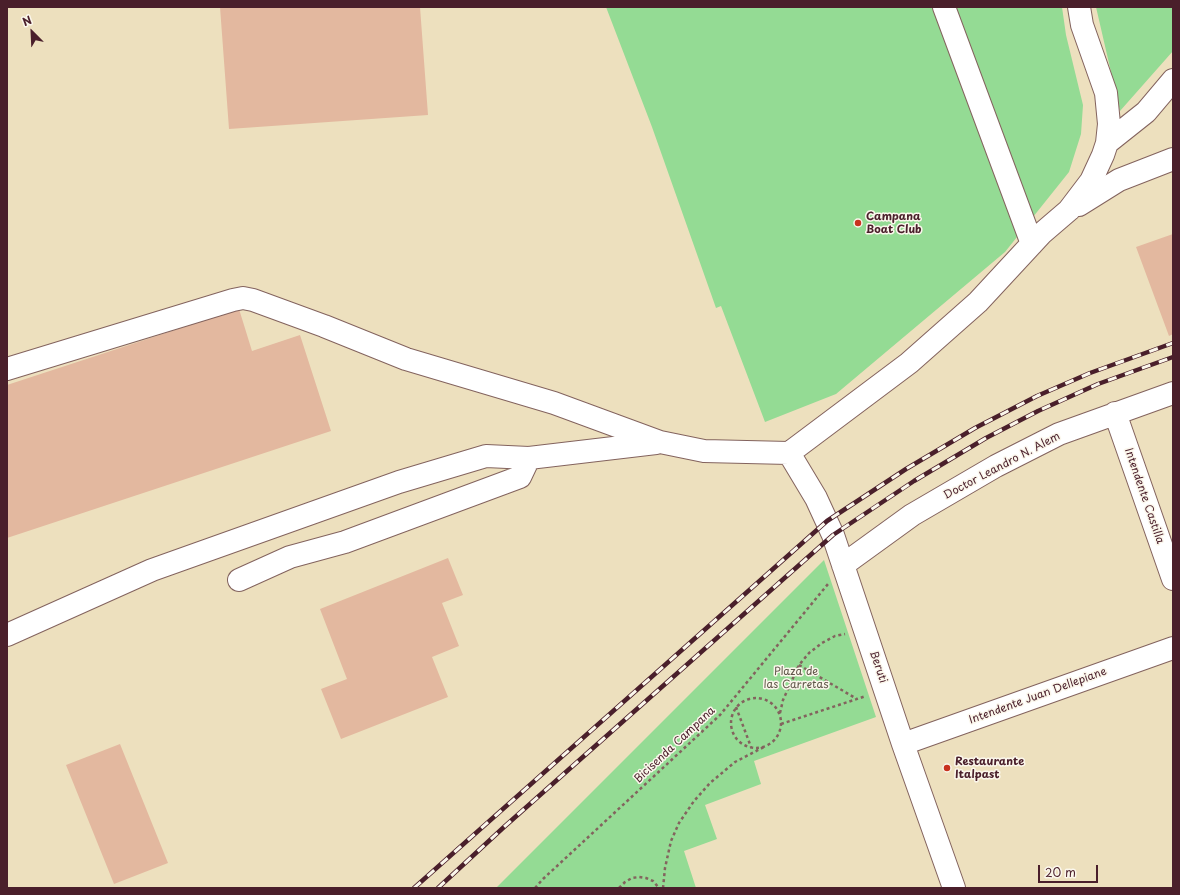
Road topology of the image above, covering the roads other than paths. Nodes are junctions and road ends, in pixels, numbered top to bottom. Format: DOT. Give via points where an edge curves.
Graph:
graph roads {
  1 [pos="944,7"];
  2 [pos="1079,7"];
  3 [pos="1173,80"];
  4 [pos="1107,143"];
  5 [pos="1173,159"];
  6 [pos="1069,210"];
  7 [pos="1032,244"];
  8 [pos="7,369"];
  9 [pos="1173,393"];
  10 [pos="1115,413"];
  11 [pos="660,442"];
  12 [pos="789,453"];
  13 [pos="529,458"];
  14 [pos="844,564"];
  15 [pos="239,580"];
  16 [pos="1173,580"];
  17 [pos="7,635"];
  18 [pos="1173,648"];
  19 [pos="903,744"];
  20 [pos="954,888"];
  1 -- 7 [label="street"];
  2 -- 4 [label="street" via="1082,25 1106,93 1109,124"];
  3 -- 4 [label="street" via="1146,112"];
  4 -- 6 [label="street" via="1092,181"];
  5 -- 6 [label="street" via="1119,180"];
  6 -- 7 [label="street"];
  7 -- 12 [label="street" via="978,302 909,363"];
  8 -- 11 [label="street" via="243,298 406,359 554,403"];
  9 -- 10 [label="street, Doctor Leandro N. Alem"];
  10 -- 14 [label="street, Doctor Leandro N. Alem" via="1059,434 996,466 912,515"];
  10 -- 16 [label="street, Intendente Castilla"];
  11 -- 12 [label="street" via="704,451"];
  11 -- 13 [label="street"];
  12 -- 14 [label="street, Beruti" via="816,498"];
  13 -- 15 [label="street" via="520,477 344,542 290,557"];
  13 -- 17 [label="street" via="486,456 399,482 152,570"];
  14 -- 19 [label="street, Beruti"];
  18 -- 19 [label="street, Intendente Juan Dellepiane"];
  19 -- 20 [label="street, Beruti"];
}
